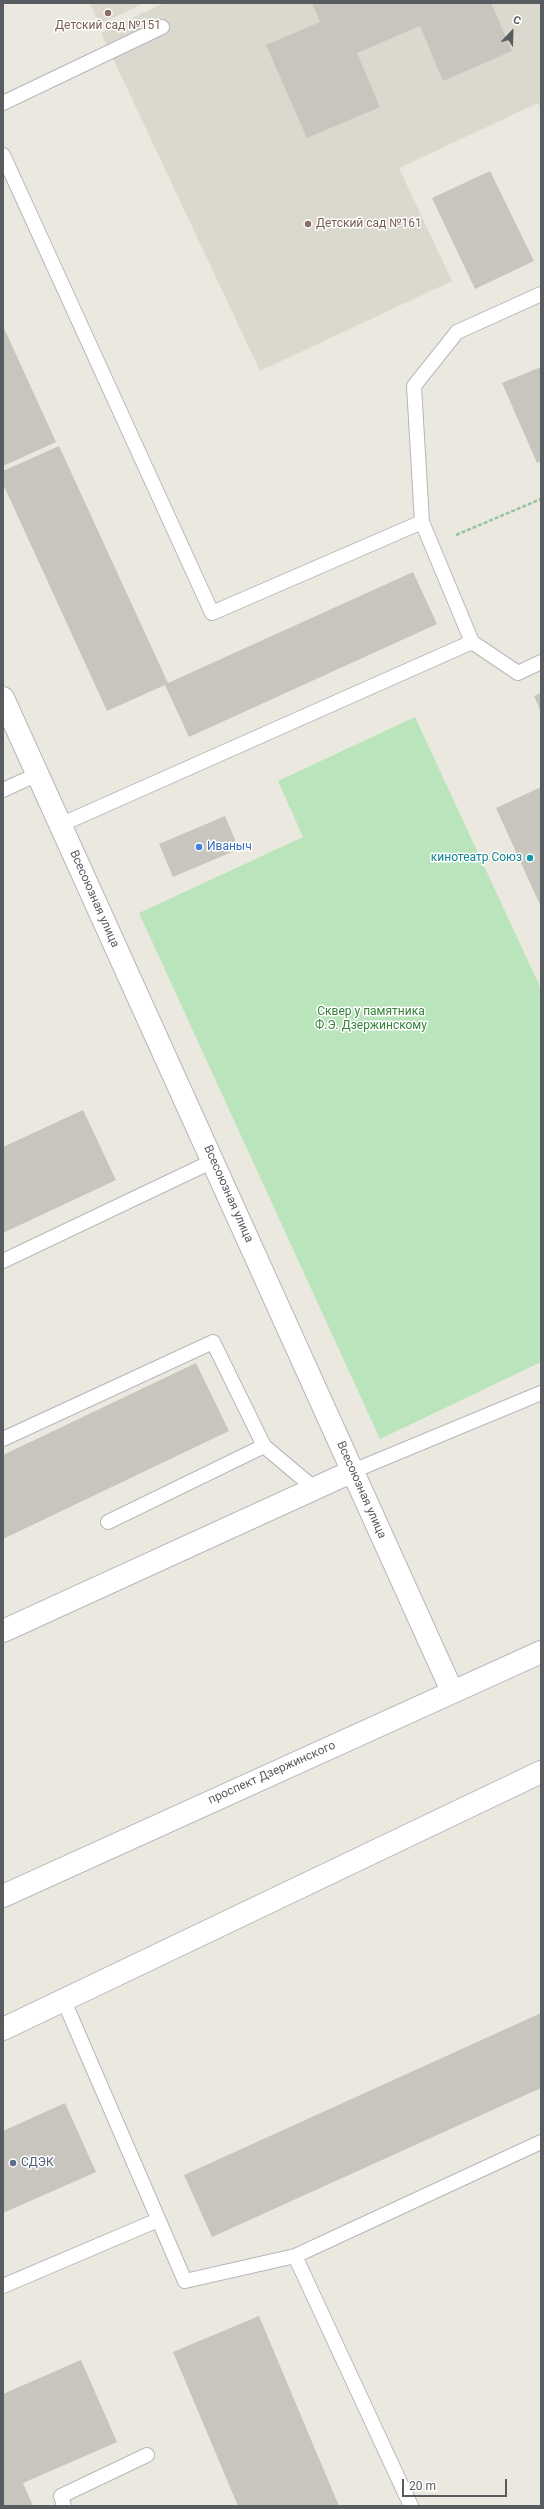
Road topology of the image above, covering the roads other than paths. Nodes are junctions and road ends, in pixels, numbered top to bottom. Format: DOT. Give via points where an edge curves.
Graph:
graph roads {
  1 [pos="162,27"];
  2 [pos="3,103"];
  3 [pos="3,154"];
  4 [pos="541,294"];
  5 [pos="422,522"];
  6 [pos="472,642"];
  7 [pos="541,662"];
  8 [pos="3,698"];
  9 [pos="38,774"];
  10 [pos="3,790"];
  11 [pos="60,825"];
  12 [pos="213,1161"];
  13 [pos="3,1261"];
  14 [pos="541,1393"];
  15 [pos="3,1439"];
  16 [pos="264,1446"];
  17 [pos="353,1471"];
  18 [pos="314,1488"];
  19 [pos="108,1522"];
  20 [pos="3,1632"];
  21 [pos="541,1652"];
  22 [pos="452,1691"];
  23 [pos="541,1772"];
  24 [pos="3,1896"];
  25 [pos="64,2001"];
  26 [pos="3,2029"];
  27 [pos="541,2142"];
  28 [pos="158,2220"];
  29 [pos="295,2256"];
  30 [pos="3,2286"];
  31 [pos="147,2455"];
  32 [pos="64,2506"];
  33 [pos="411,2506"];
  1 -- 2 [label="lane"];
  3 -- 5 [label="lane" via="212,613"];
  4 -- 5 [label="lane" via="457,332 414,386"];
  5 -- 6 [label="lane"];
  6 -- 7 [label="lane" via="518,672"];
  6 -- 11 [label="lane"];
  8 -- 9 [label="street, Всесоюзная улица"];
  9 -- 10 [label="lane"];
  9 -- 11 [label="street, Всесоюзная улица"];
  11 -- 12 [label="street, Всесоюзная улица"];
  12 -- 13 [label="lane"];
  12 -- 17 [label="street, Всесоюзная улица"];
  14 -- 17 [label="lane"];
  15 -- 16 [label="lane" via="213,1342"];
  16 -- 18 [label="lane"];
  16 -- 19 [label="lane"];
  17 -- 18 [label="street"];
  17 -- 22 [label="street, Всесоюзная улица"];
  18 -- 20 [label="street"];
  21 -- 22 [label="street, проспект Дзержинского"];
  22 -- 24 [label="street, проспект Дзержинского"];
  23 -- 25 [label="street"];
  25 -- 26 [label="street"];
  25 -- 28 [label="lane"];
  27 -- 29 [label="lane"];
  28 -- 29 [label="lane" via="185,2281"];
  28 -- 30 [label="lane"];
  29 -- 33 [label="lane"];
  31 -- 32 [label="lane" via="61,2496"];
}
